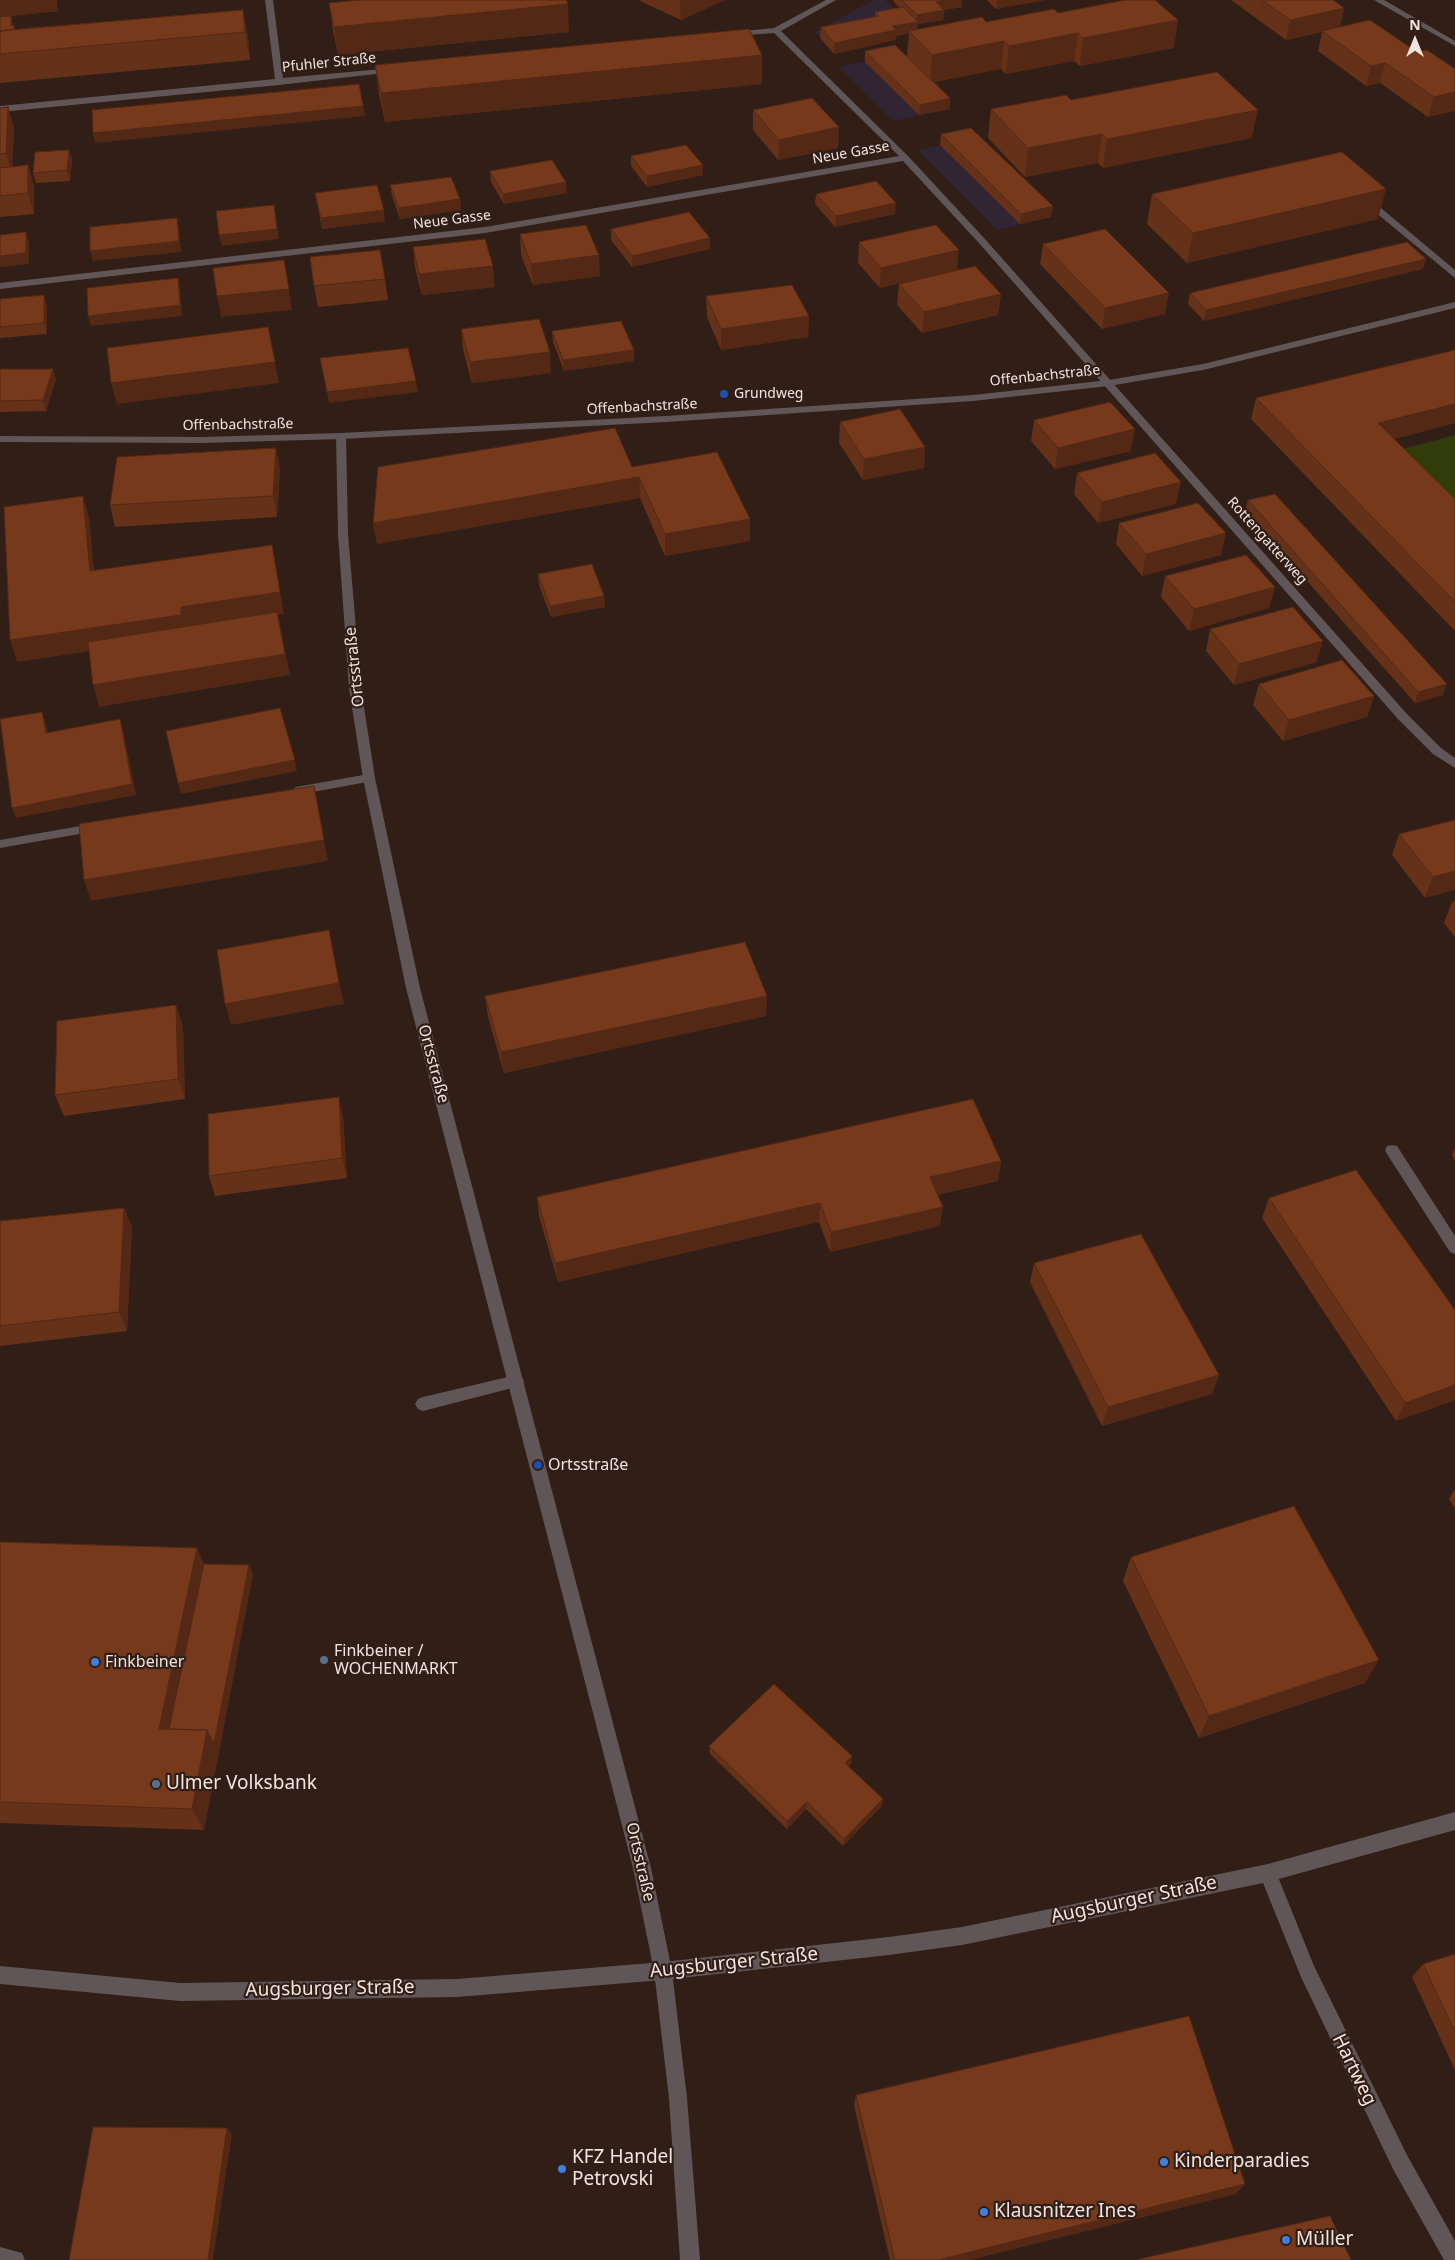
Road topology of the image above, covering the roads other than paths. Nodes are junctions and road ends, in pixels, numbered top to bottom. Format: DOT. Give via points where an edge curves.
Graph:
graph roads {
  1 [pos="269,0"];
  2 [pos="832,0"];
  3 [pos="1378,0"];
  4 [pos="776,30"];
  5 [pos="726,35"];
  6 [pos="1455,44"];
  7 [pos="402,69"];
  8 [pos="279,82"];
  9 [pos="0,110"];
  10 [pos="905,158"];
  11 [pos="1360,195"];
  12 [pos="1455,275"];
  13 [pos="0,286"];
  14 [pos="1455,305"];
  15 [pos="1109,384"];
  16 [pos="341,436"];
  17 [pos="0,439"];
  18 [pos="1455,764"];
  19 [pos="369,778"];
  20 [pos="284,793"];
  21 [pos="108,825"];
  22 [pos="0,844"];
  23 [pos="1392,1150"];
  24 [pos="1455,1248"];
  25 [pos="516,1381"];
  26 [pos="424,1404"];
  27 [pos="1455,1821"];
  28 [pos="1268,1873"];
  29 [pos="663,1972"];
  30 [pos="0,1975"];
  31 [pos="0,2257"];
  32 [pos="15,2260"];
  33 [pos="690,2260"];
  34 [pos="1455,2260"];
  1 -- 8 [label="street"];
  2 -- 4 [label="street"];
  3 -- 6 [label="street"];
  4 -- 5 [label="street"];
  4 -- 10 [label="street"];
  7 -- 8 [label="street, Pfuhler Straße"];
  8 -- 9 [label="street, Pfuhler Straße"];
  10 -- 13 [label="street, Neue Gasse" via="485,230"];
  10 -- 15 [label="street"];
  11 -- 12 [label="street"];
  14 -- 15 [label="street, Offenbachstraße" via="1203,367"];
  15 -- 16 [label="street, Offenbachstraße" via="973,398 694,417"];
  15 -- 18 [label="street, Rottengatterweg" via="1402,716"];
  16 -- 17 [label="street, Offenbachstraße" via="192,440"];
  16 -- 19 [label="street, Ortsstraße" via="343,534 355,688"];
  19 -- 20 [label="street"];
  19 -- 25 [label="street, Ortsstraße" via="413,988"];
  21 -- 22 [label="street"];
  23 -- 24 [label="street"];
  25 -- 26 [label="street"];
  25 -- 29 [label="street, Ortsstraße" via="642,1868"];
  27 -- 28 [label="street, Augsburger Straße"];
  28 -- 29 [label="street, Augsburger Straße" via="962,1936"];
  28 -- 34 [label="street, Hartweg" via="1306,1972 1400,2162"];
  29 -- 30 [label="street, Augsburger Straße" via="457,1988 180,1992"];
  29 -- 33 [label="street, Ortsstraße" via="678,2098"];
  31 -- 32 [label="street"];
}
